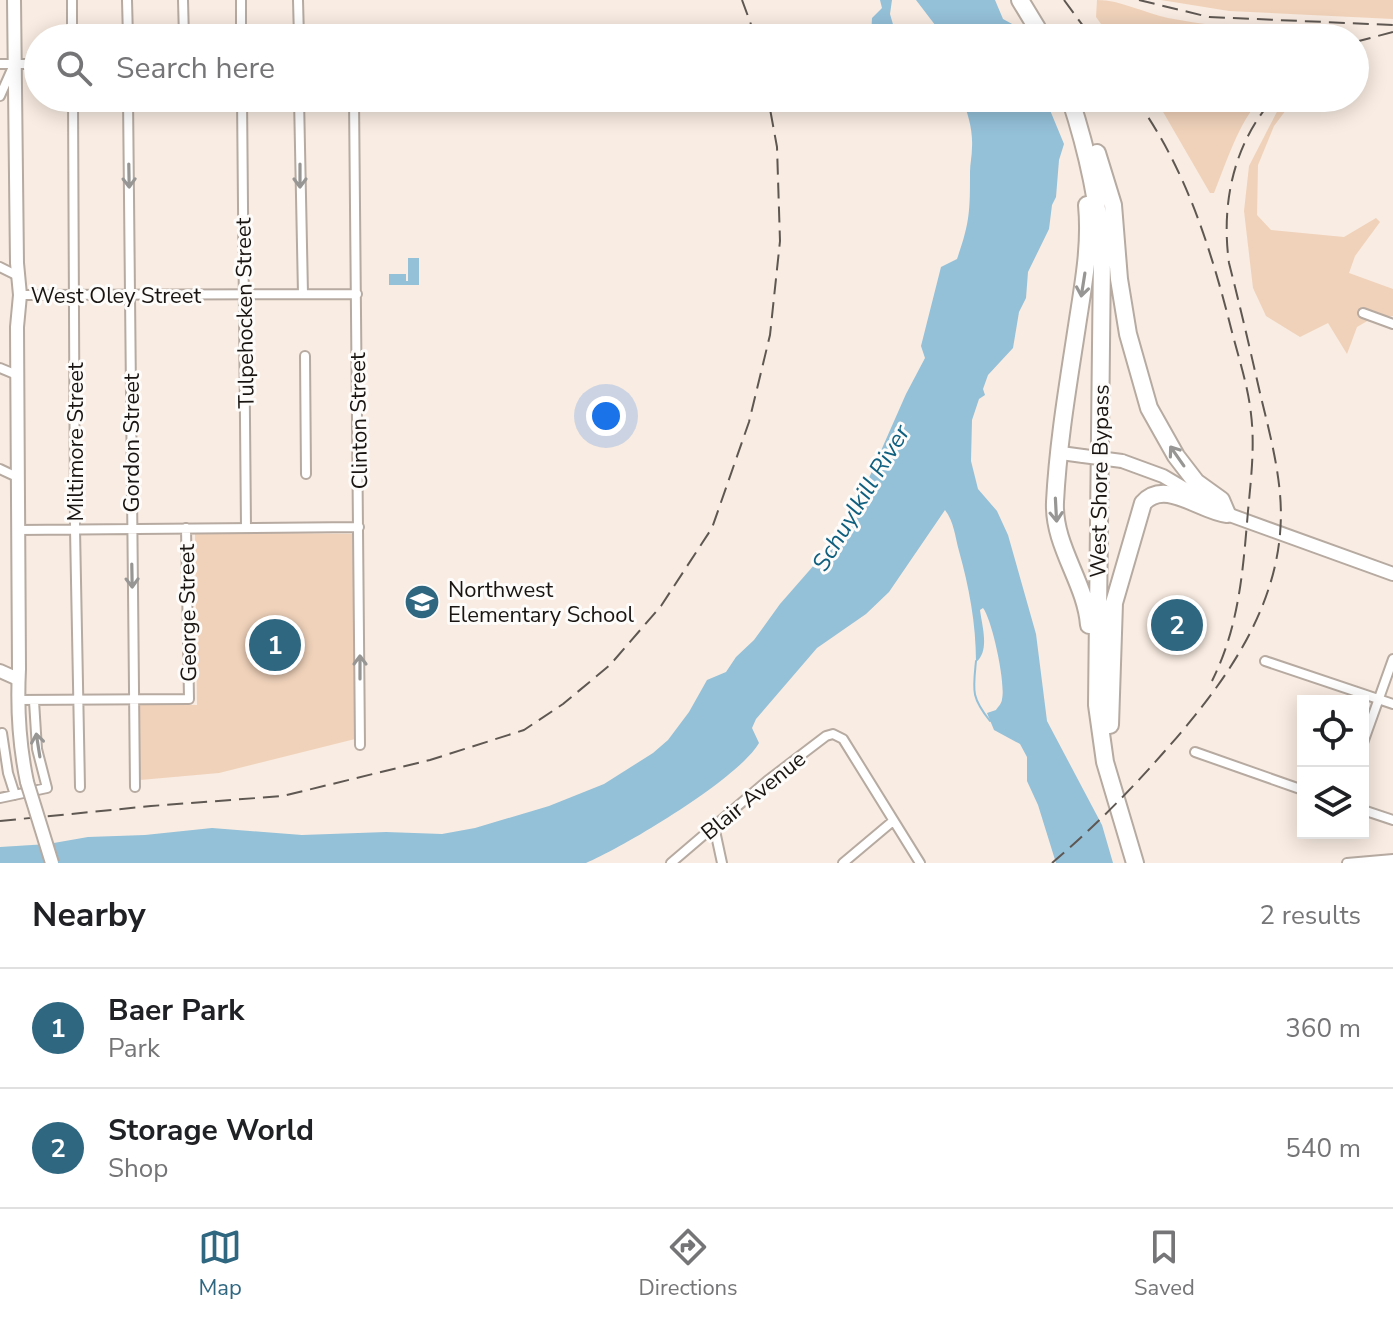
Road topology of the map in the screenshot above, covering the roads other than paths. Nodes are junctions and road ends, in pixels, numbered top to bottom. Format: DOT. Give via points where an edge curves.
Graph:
graph roads {
  1 [pos="14,0"];
  2 [pos="72,0"];
  3 [pos="127,0"];
  4 [pos="183,0"];
  5 [pos="241,0"];
  6 [pos="298,0"];
  7 [pos="1020,0"];
  8 [pos="1030,0"];
  9 [pos="72,24"];
  10 [pos="128,24"];
  11 [pos="184,24"];
  12 [pos="241,24"];
  13 [pos="299,24"];
  14 [pos="1035,24"];
  15 [pos="1045,24"];
  16 [pos="0,64"];
  17 [pos="14,65"];
  18 [pos="24,65"];
  19 [pos="0,96"];
  20 [pos="73,112"];
  21 [pos="128,112"];
  22 [pos="242,112"];
  23 [pos="299,112"];
  24 [pos="354,112"];
  25 [pos="1067,112"];
  26 [pos="1074,112"];
  27 [pos="1084,112"];
  28 [pos="1097,153"];
  29 [pos="0,267"];
  30 [pos="18,276"];
  31 [pos="303,294"];
  32 [pos="357,294"];
  33 [pos="20,295"];
  34 [pos="74,295"];
  35 [pos="243,295"];
  36 [pos="130,296"];
  37 [pos="1363,313"];
  38 [pos="1393,324"];
  39 [pos="305,356"];
  40 [pos="0,368"];
  41 [pos="17,375"];
  42 [pos="1061,453"];
  43 [pos="0,469"];
  44 [pos="306,474"];
  45 [pos="17,477"];
  46 [pos="1227,514"];
  47 [pos="359,527"];
  48 [pos="186,528"];
  49 [pos="246,528"];
  50 [pos="75,529"];
  51 [pos="131,529"];
  52 [pos="18,530"];
  53 [pos="1392,573"];
  54 [pos="1393,659"];
  55 [pos="1265,661"];
  56 [pos="0,671"];
  57 [pos="18,679"];
  58 [pos="134,699"];
  59 [pos="78,700"];
  60 [pos="1378,700"];
  61 [pos="26,701"];
  62 [pos="1393,704"];
  63 [pos="1110,725"];
  64 [pos="1369,726"];
  65 [pos="2,733"];
  66 [pos="360,745"];
  67 [pos="1195,752"];
  68 [pos="1105,757"];
  69 [pos="4,771"];
  70 [pos="80,787"];
  71 [pos="135,787"];
  72 [pos="1297,788"];
  73 [pos="15,795"];
  74 [pos="0,798"];
  75 [pos="1369,812"];
  76 [pos="1393,820"];
  77 [pos="893,821"];
  78 [pos="714,826"];
  79 [pos="1393,859"];
  80 [pos="52,863"];
  81 [pos="671,863"];
  82 [pos="722,863"];
  83 [pos="843,863"];
  84 [pos="920,863"];
  85 [pos="1134,863"];
  86 [pos="1144,863"];
  87 [pos="1347,863"];
  1 -- 17 [label="main road"];
  2 -- 9 [label="street"];
  3 -- 10 [label="street"];
  4 -- 11 [label="street"];
  5 -- 12 [label="street"];
  6 -- 13 [label="street"];
  7 -- 14 [label="highway"];
  8 -- 15 [label="highway"];
  16 -- 17 [label="street"];
  17 -- 18 [label="street"];
  17 -- 19 [label="street"];
  17 -- 30 [label="main road"];
  20 -- 34 [label="street, Miltimore Street"];
  21 -- 36 [label="street, Gordon Street, one-way"];
  22 -- 35 [label="street, Tulpehocken Street"];
  23 -- 31 [label="street, one-way"];
  24 -- 32 [label="street, Clinton Street"];
  25 -- 42 [label="highway, one-way" via="1080,156 1089,228"];
  26 -- 68 [label="highway, West Shore Bypass" via="1095,187 1102,256 1096,655"];
  27 -- 28 [label="highway, West Shore Bypass"];
  46 -- 28 [label="highway, one-way" via="1221,500 1196,482 1176,456 1149,408 1128,334 1113,205"];
  28 -- 63 [label="highway, West Shore Bypass" via="1112,277 1106,594"];
  29 -- 30 [label="street, West Oley Street"];
  30 -- 33 [label="main road"];
  31 -- 32 [label="street, West Oley Street"];
  31 -- 35 [label="street, West Oley Street"];
  32 -- 47 [label="street, Clinton Street"];
  33 -- 34 [label="street, West Oley Street"];
  33 -- 41 [label="main road"];
  34 -- 36 [label="street, West Oley Street"];
  34 -- 50 [label="street, Miltimore Street"];
  35 -- 36 [label="street, West Oley Street"];
  35 -- 49 [label="street, Tulpehocken Street"];
  36 -- 51 [label="street, Gordon Street"];
  37 -- 38 [label="street"];
  39 -- 44 [label="street"];
  40 -- 41 [label="street"];
  41 -- 45 [label="main road"];
  42 -- 46 [label="main road, bridge" via="1122,461 1163,476"];
  42 -- 68 [label="highway, one-way" via="1056,520 1088,616 1090,704"];
  43 -- 45 [label="street"];
  45 -- 52 [label="main road"];
  46 -- 53 [label="main road"];
  46 -- 63 [label="highway" via="1168,493 1143,503 1114,603"];
  47 -- 49 [label="street"];
  66 -- 47 [label="street, Clinton Street, one-way"];
  48 -- 49 [label="street"];
  48 -- 51 [label="street"];
  48 -- 58 [label="street, George Street" via="189,699"];
  50 -- 51 [label="street"];
  50 -- 52 [label="street"];
  50 -- 59 [label="street, Miltimore Street"];
  51 -- 58 [label="street, Gordon Street, one-way"];
  52 -- 57 [label="main road"];
  54 -- 60 [label="street"];
  55 -- 60 [label="street"];
  56 -- 57 [label="main road"];
  57 -- 61 [label="main road"];
  58 -- 59 [label="street"];
  58 -- 71 [label="street, Gordon Street"];
  59 -- 61 [label="street"];
  59 -- 70 [label="street, Miltimore Street"];
  60 -- 62 [label="street"];
  60 -- 64 [label="street"];
  73 -- 61 [label="street, one-way" via="47,788"];
  61 -- 80 [label="main road, bridge" via="20,749"];
  63 -- 86 [label="highway, West Shore Bypass"];
  65 -- 69 [label="street"];
  67 -- 72 [label="street"];
  68 -- 85 [label="highway, West Shore Bypass"];
  69 -- 73 [label="street"];
  73 -- 74 [label="street"];
  75 -- 76 [label="street"];
  77 -- 78 [label="street, Blair Avenue" via="843,739 826,736"];
  77 -- 83 [label="street"];
  77 -- 84 [label="street"];
  78 -- 81 [label="street, Blair Avenue"];
  78 -- 82 [label="street"];
  79 -- 87 [label="street"];
}
